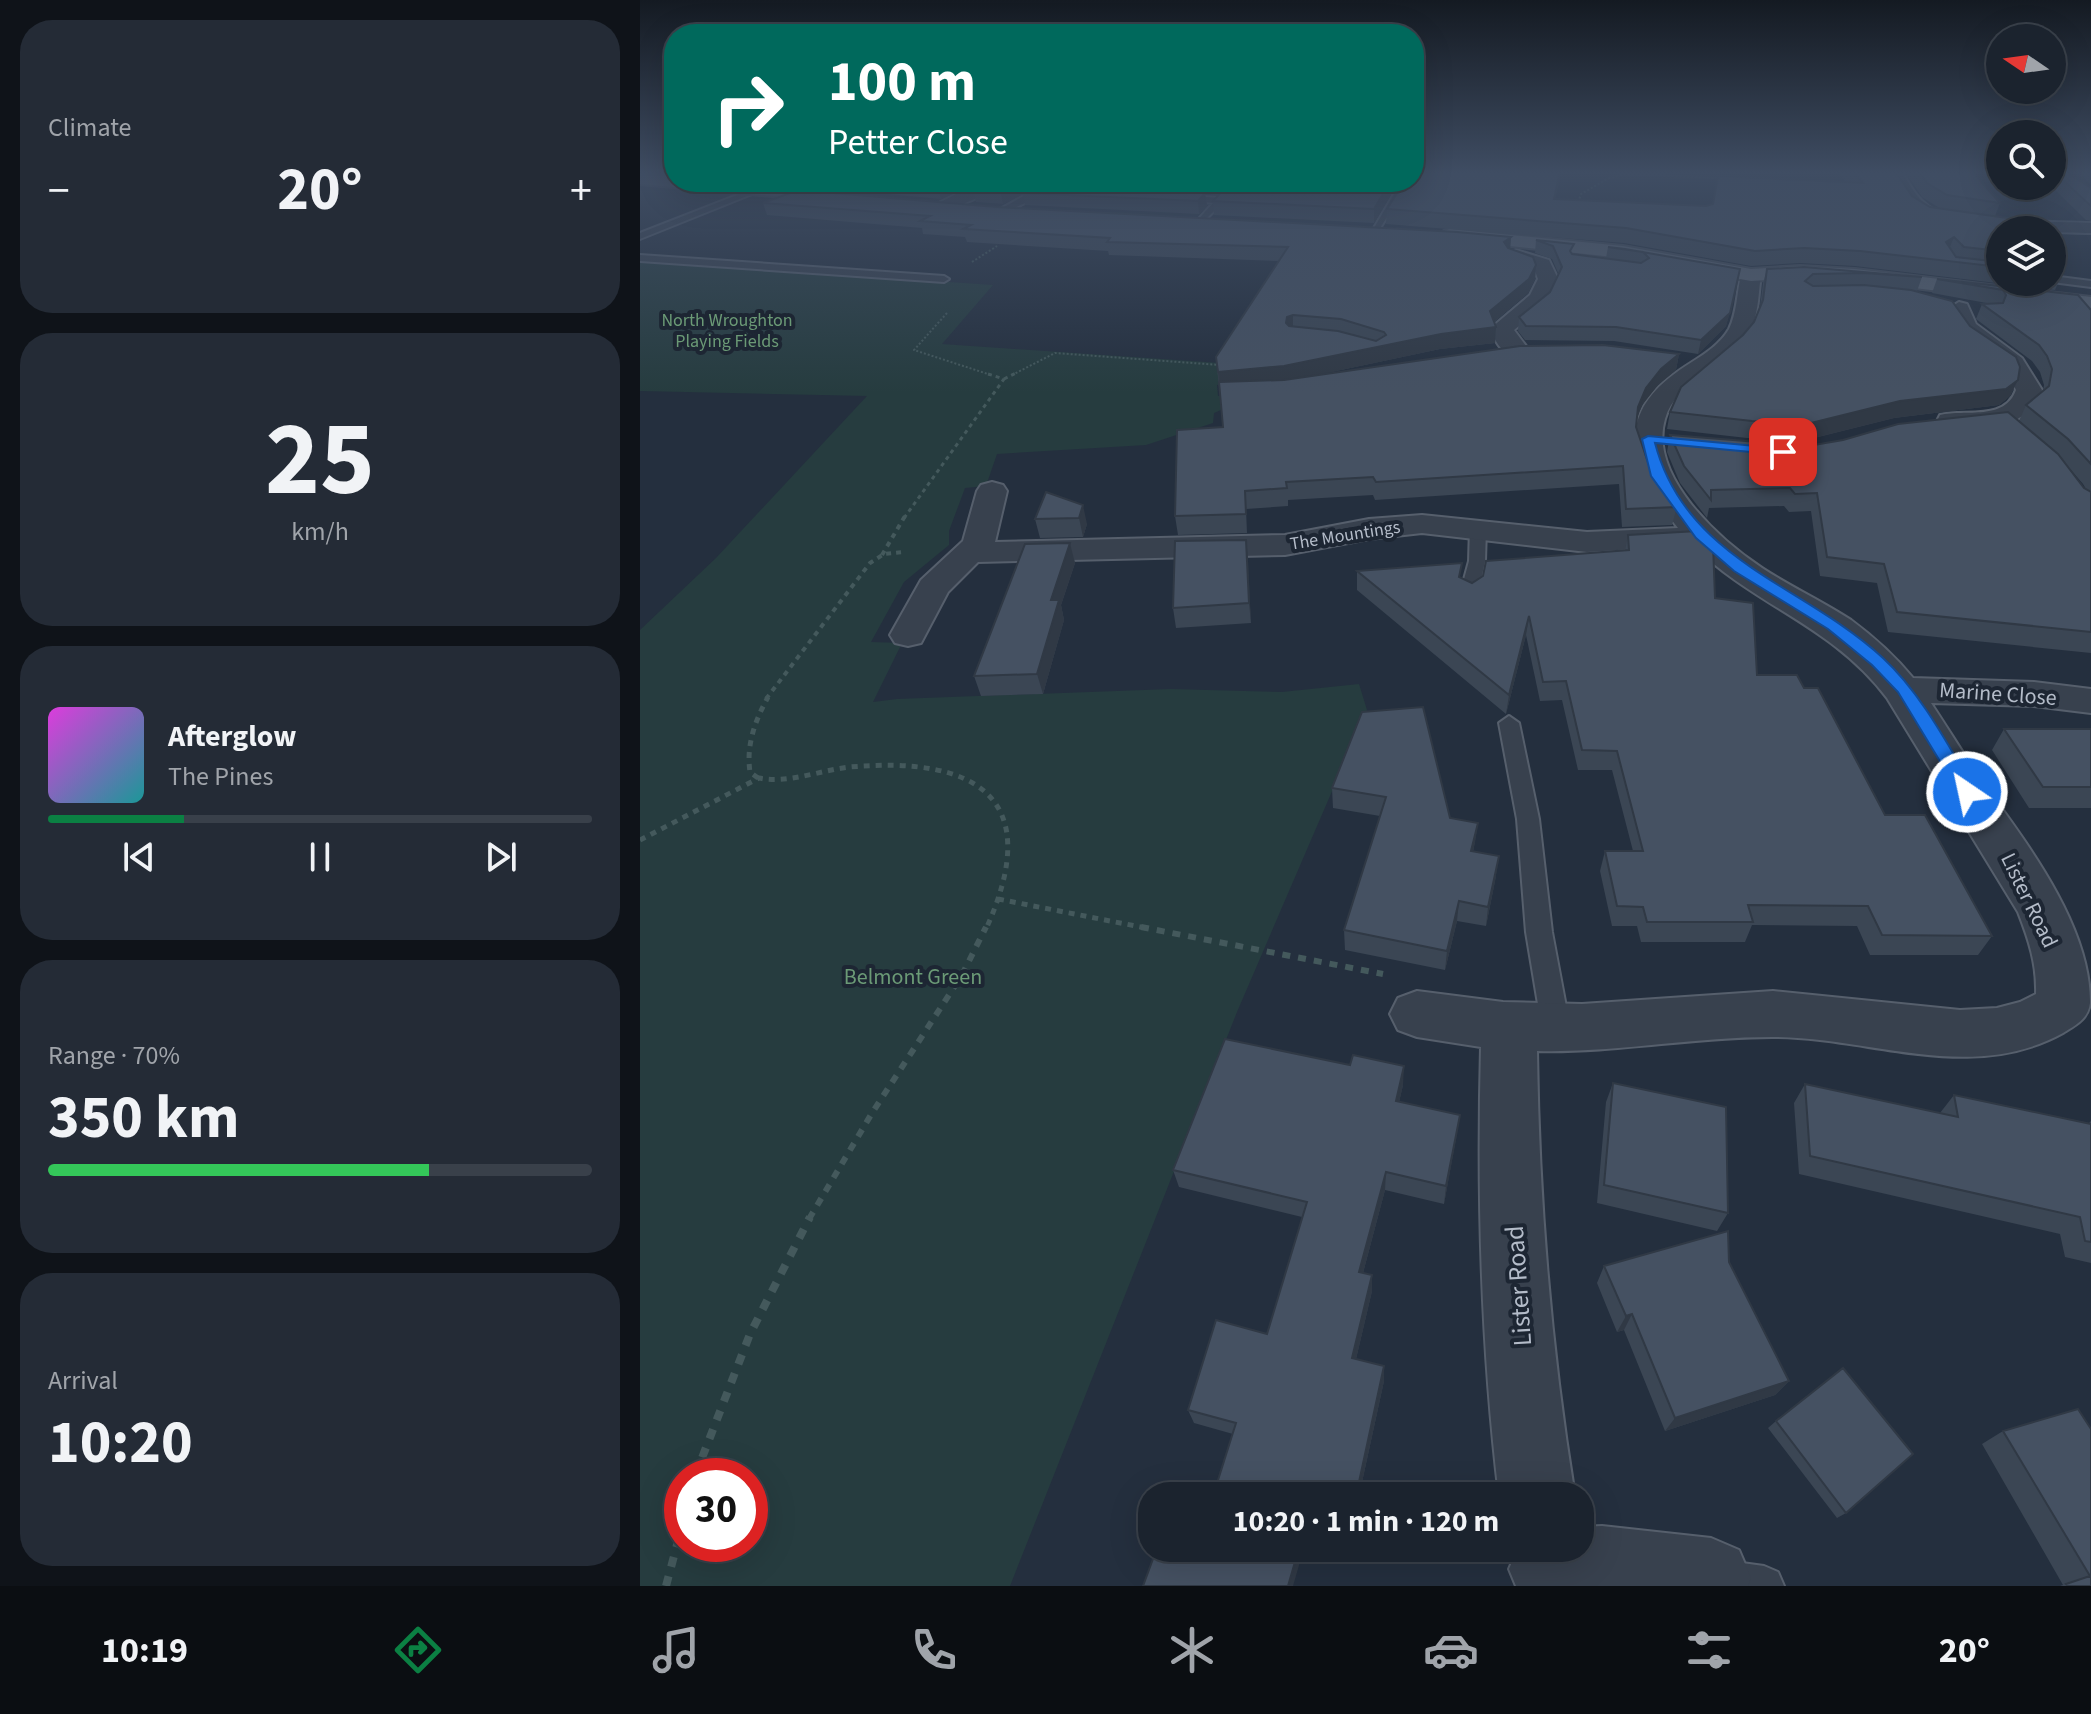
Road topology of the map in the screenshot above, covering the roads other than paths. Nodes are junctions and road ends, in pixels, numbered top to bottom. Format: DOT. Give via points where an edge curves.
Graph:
graph roads {
  1 [pos="1511,245"];
  2 [pos="1571,253"];
  3 [pos="1516,256"];
  4 [pos="640,258"];
  5 [pos="1542,264"];
  6 [pos="1751,275"];
  7 [pos="944,279"];
  8 [pos="2066,281"];
  9 [pos="2091,284"];
  10 [pos="1918,300"];
  11 [pos="2091,303"];
  12 [pos="1959,309"];
  13 [pos="1991,311"];
  14 [pos="1484,353"];
  15 [pos="1926,424"];
  16 [pos="992,491"];
  17 [pos="1478,528"];
  18 [pos="1701,536"];
  19 [pos="971,552"];
  20 [pos="1469,594"];
  21 [pos="908,635"];
  22 [pos="1904,690"];
  23 [pos="2091,701"];
  24 [pos="1509,723"];
  25 [pos="2077,1013"];
  26 [pos="1417,1014"];
  27 [pos="1532,1027"];
  28 [pos="1536,1482"];
  29 [pos="1587,1562"];
  30 [pos="1737,1582"];
  1 -- 2 [label="main road"];
  2 -- 5 [label="street"];
  2 -- 6 [label="main road" via="1659,257"];
  3 -- 5 [label="street"];
  4 -- 7 [label="lane"];
  5 -- 14 [label="street" via="1548,279 1543,293 1502,328 1505,338 1529,349"];
  6 -- 11 [label="main road" via="1855,275"];
  6 -- 18 [label="street, Lister Road" via="1739,331 1727,345 1688,362 1651,416 1663,440 1657,476"];
  8 -- 9 [label="lane"];
  10 -- 12 [label="street"];
  12 -- 13 [label="street"];
  12 -- 15 [label="street" via="1963,324 2014,361 2027,382 2028,397 2011,414 2009,425"];
  16 -- 19 [label="street"];
  17 -- 18 [label="street, The Mountings" via="1587,542"];
  17 -- 19 [label="street, The Mountings" via="1393,526 1285,545"];
  17 -- 20 [label="lane"];
  18 -- 22 [label="street, Lister Road" via="1754,578 1849,636"];
  19 -- 21 [label="street" via="933,587"];
  22 -- 23 [label="street, Marine Close"];
  22 -- 25 [label="street, Lister Road" via="2041,912"];
  24 -- 27 [label="lane, Lister Road" via="1528,819 1539,932"];
  25 -- 27 [label="street, Lister Road" via="1988,1031 1907,1030 1776,1014"];
  26 -- 27 [label="street, Lister Road"];
  27 -- 28 [label="street, Lister Road" via="1508,1102 1516,1278"];
  29 -- 30 [label="street, Lister Road"];
}
